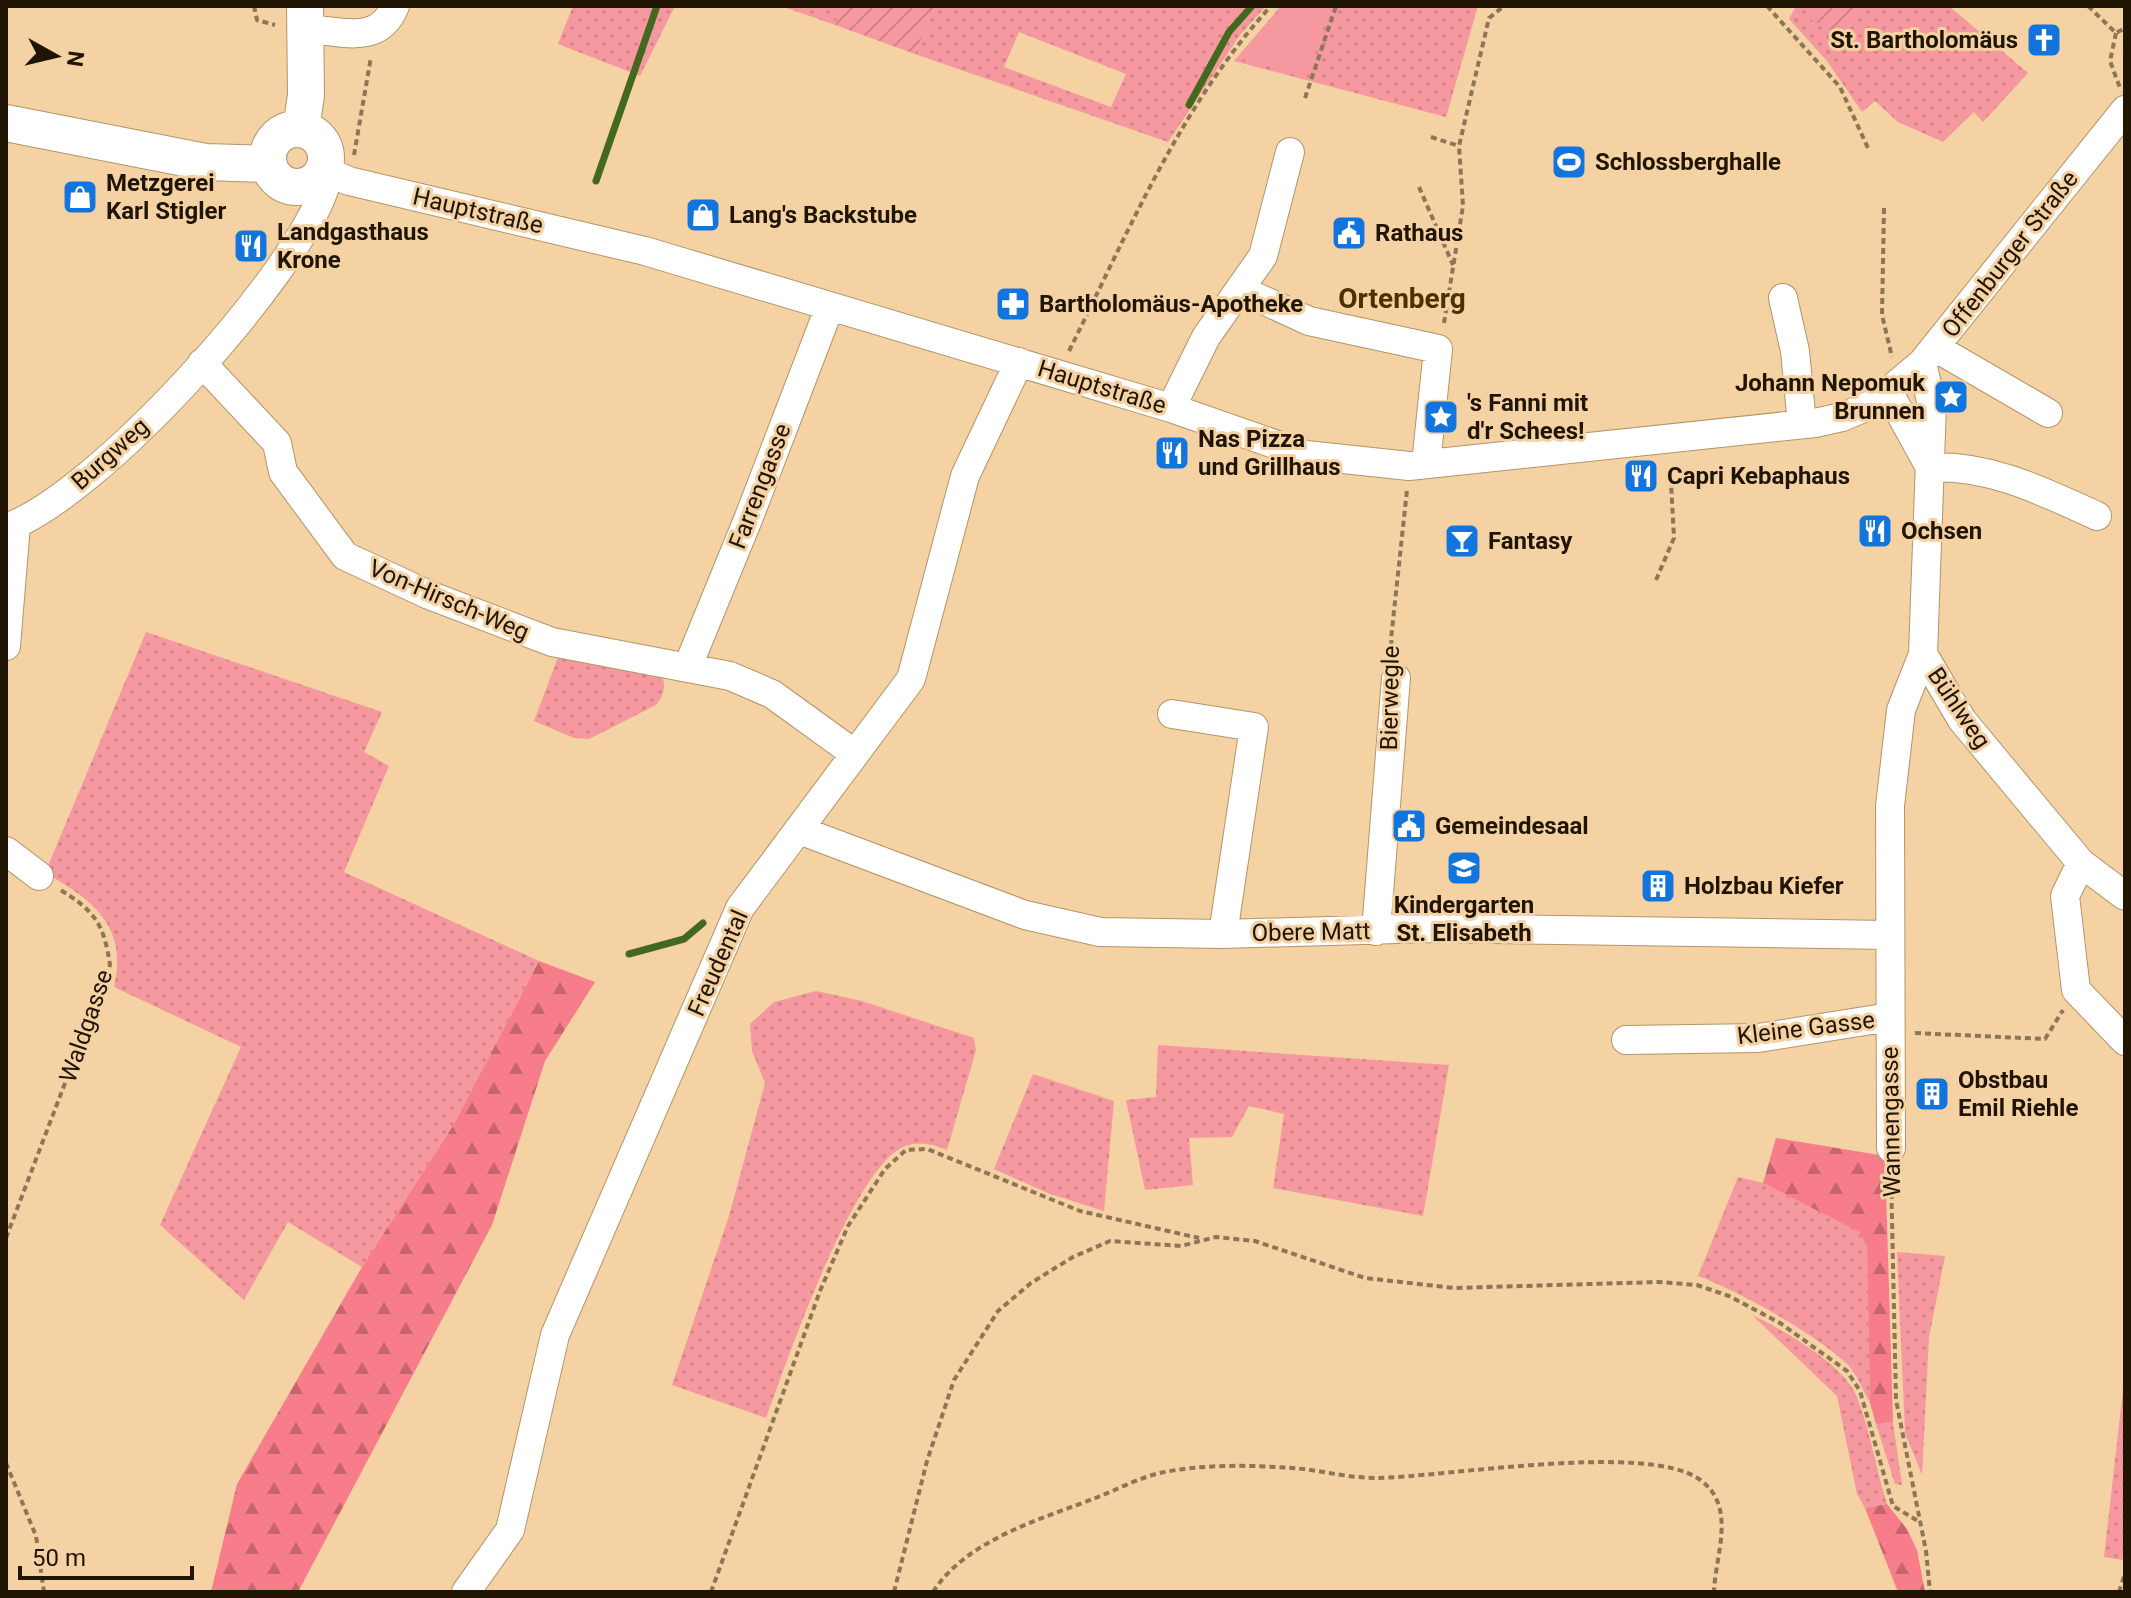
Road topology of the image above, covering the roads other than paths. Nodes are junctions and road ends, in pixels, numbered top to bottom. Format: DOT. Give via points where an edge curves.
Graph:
graph roads {
  1 [pos="395,6"];
  2 [pos="305,17"];
  3 [pos="2125,110"];
  4 [pos="6,123"];
  5 [pos="301,129"];
  6 [pos="1290,152"];
  7 [pos="268,164"];
  8 [pos="331,176"];
  9 [pos="1241,290"];
  10 [pos="1783,298"];
  11 [pos="830,306"];
  12 [pos="1929,355"];
  13 [pos="1019,362"];
  14 [pos="202,363"];
  15 [pos="1894,389"];
  16 [pos="1171,408"];
  17 [pos="2048,413"];
  18 [pos="1802,424"];
  19 [pos="1418,465"];
  20 [pos="1929,467"];
  21 [pos="2097,516"];
  22 [pos="11,526"];
  23 [pos="6,646"];
  24 [pos="1923,654"];
  25 [pos="688,666"];
  26 [pos="1396,678"];
  27 [pos="1172,714"];
  28 [pos="855,754"];
  29 [pos="799,830"];
  30 [pos="6,851"];
  31 [pos="2081,863"];
  32 [pos="39,876"];
  33 [pos="2125,896"];
  34 [pos="1376,931"];
  35 [pos="1223,934"];
  36 [pos="1888,935"];
  37 [pos="1890,1017"];
  38 [pos="1626,1040"];
  39 [pos="2125,1041"];
  40 [pos="1891,1148"];
  41 [pos="466,1592"];
  1 -- 2 [label="street" via="377,31"];
  2 -- 5 [label="main road"];
  3 -- 12 [label="street, Offenburger Straße"];
  4 -- 7 [label="main road" via="205,162"];
  5 -- 7 [label="main road" via="275,138"];
  5 -- 8 [label="main road" via="323,144"];
  6 -- 9 [label="street" via="1263,256"];
  7 -- 8 [label="main road" via="277,181 295,188"];
  8 -- 11 [label="street, Hauptstraße" via="645,251"];
  8 -- 14 [label="street, Burgweg" via="285,262"];
  9 -- 16 [label="street" via="1206,337"];
  9 -- 19 [label="street" via="1309,321 1438,349"];
  10 -- 18 [label="street"];
  11 -- 13 [label="street, Hauptstraße"];
  11 -- 25 [label="street, Farrengasse"];
  12 -- 15 [label="street, Offenburger Straße"];
  12 -- 17 [label="street"];
  12 -- 20 [label="street, Bühlweg"];
  13 -- 16 [label="street, Hauptstraße"];
  13 -- 28 [label="street, Freudental" via="965,476 911,679"];
  14 -- 22 [label="street, Burgweg" via="136,434 49,506"];
  14 -- 25 [label="street, Von-Hirsch-Weg" via="277,443 283,472 345,556 552,642"];
  15 -- 18 [label="street, Hauptstraße" via="1842,417"];
  15 -- 20 [label="street"];
  16 -- 19 [label="street, Hauptstraße" via="1306,455"];
  18 -- 19 [label="street, Hauptstraße"];
  20 -- 21 [label="street" via="1957,466 2009,477"];
  20 -- 24 [label="street, Bühlweg"];
  22 -- 23 [label="street"];
  24 -- 31 [label="street, Bühlweg" via="1962,720"];
  24 -- 36 [label="street, Wannengasse" via="1901,710 1890,806"];
  25 -- 28 [label="street" via="772,694"];
  26 -- 34 [label="street, Bierwegle"];
  27 -- 35 [label="street" via="1254,727"];
  28 -- 29 [label="street, Freudental"];
  29 -- 35 [label="street, Obere Matt" via="1025,915 1100,932"];
  29 -- 41 [label="street, Freudental" via="740,908 555,1335 510,1530"];
  30 -- 32 [label="street"];
  31 -- 33 [label="street, Bühlweg"];
  31 -- 39 [label="street" via="2065,896 2076,990"];
  34 -- 35 [label="street, Obere Matt"];
  34 -- 36 [label="street, Obere Matt"];
  36 -- 37 [label="street, Wannengasse"];
  37 -- 38 [label="street, Kleine Gasse" via="1758,1038"];
  37 -- 40 [label="street, Wannengasse"];
}
